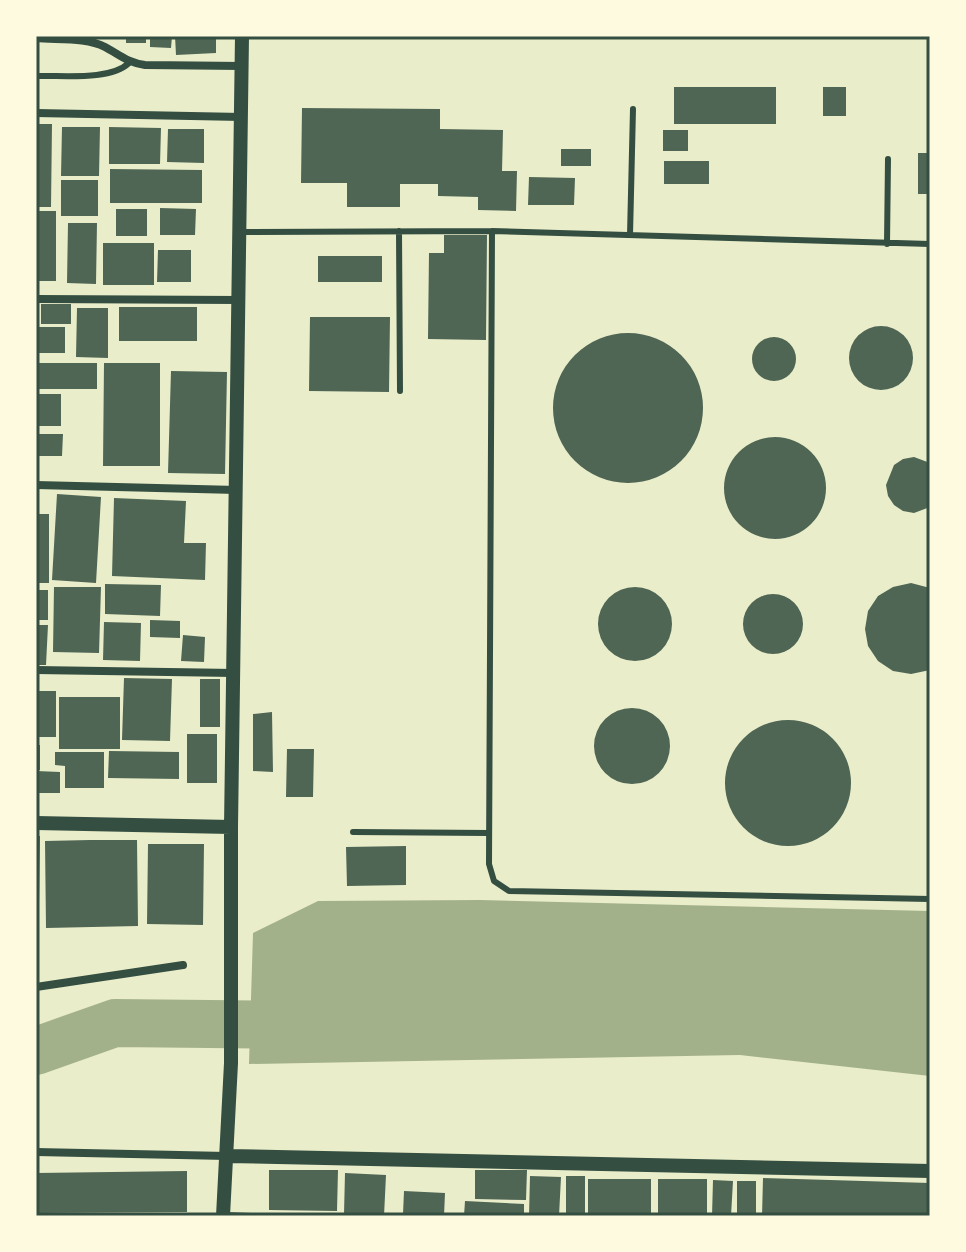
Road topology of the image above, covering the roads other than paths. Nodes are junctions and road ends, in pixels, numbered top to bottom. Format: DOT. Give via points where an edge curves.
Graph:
graph roads {
  1 [pos="242,36"];
  2 [pos="36,38"];
  3 [pos="129,63"];
  4 [pos="242,66"];
  5 [pos="36,76"];
  6 [pos="633,109"];
  7 [pos="36,113"];
  8 [pos="242,117"];
  9 [pos="888,159"];
  10 [pos="399,231"];
  11 [pos="492,231"];
  12 [pos="240,232"];
  13 [pos="630,235"];
  14 [pos="887,244"];
  15 [pos="930,244"];
  16 [pos="36,299"];
  17 [pos="239,300"];
  18 [pos="400,391"];
  19 [pos="36,485"];
  20 [pos="237,490"];
  21 [pos="36,670"];
  22 [pos="234,673"];
  23 [pos="36,823"];
  24 [pos="231,827"];
  25 [pos="353,832"];
  26 [pos="489,833"];
  27 [pos="930,899"];
  28 [pos="183,965"];
  29 [pos="36,987"];
  30 [pos="36,1152"];
  31 [pos="227,1156"];
  32 [pos="930,1171"];
  33 [pos="224,1215"];
  34 [pos="251,1216"];
  1 -- 4 [label="street"];
  2 -- 3 [label="street" via="92,43"];
  3 -- 4 [label="street"];
  3 -- 5 [label="lane" via="106,74"];
  4 -- 8 [label="street"];
  6 -- 13 [label="lane"];
  7 -- 8 [label="street"];
  8 -- 12 [label="street"];
  9 -- 14 [label="lane"];
  10 -- 11 [label="lane"];
  10 -- 12 [label="lane"];
  10 -- 18 [label="lane"];
  11 -- 13 [label="lane"];
  11 -- 26 [label="lane"];
  12 -- 17 [label="street"];
  13 -- 14 [label="lane"];
  14 -- 15 [label="lane"];
  16 -- 17 [label="street"];
  17 -- 20 [label="street"];
  19 -- 20 [label="street"];
  20 -- 22 [label="street"];
  21 -- 22 [label="street"];
  22 -- 24 [label="street"];
  23 -- 24 [label="street"];
  24 -- 31 [label="street"];
  25 -- 26 [label="lane"];
  26 -- 27 [label="lane" via="494,881 509,891"];
  28 -- 29 [label="street"];
  30 -- 31 [label="street"];
  31 -- 32 [label="street"];
  31 -- 33 [label="street"];
  33 -- 34 [label="lane"];
}
